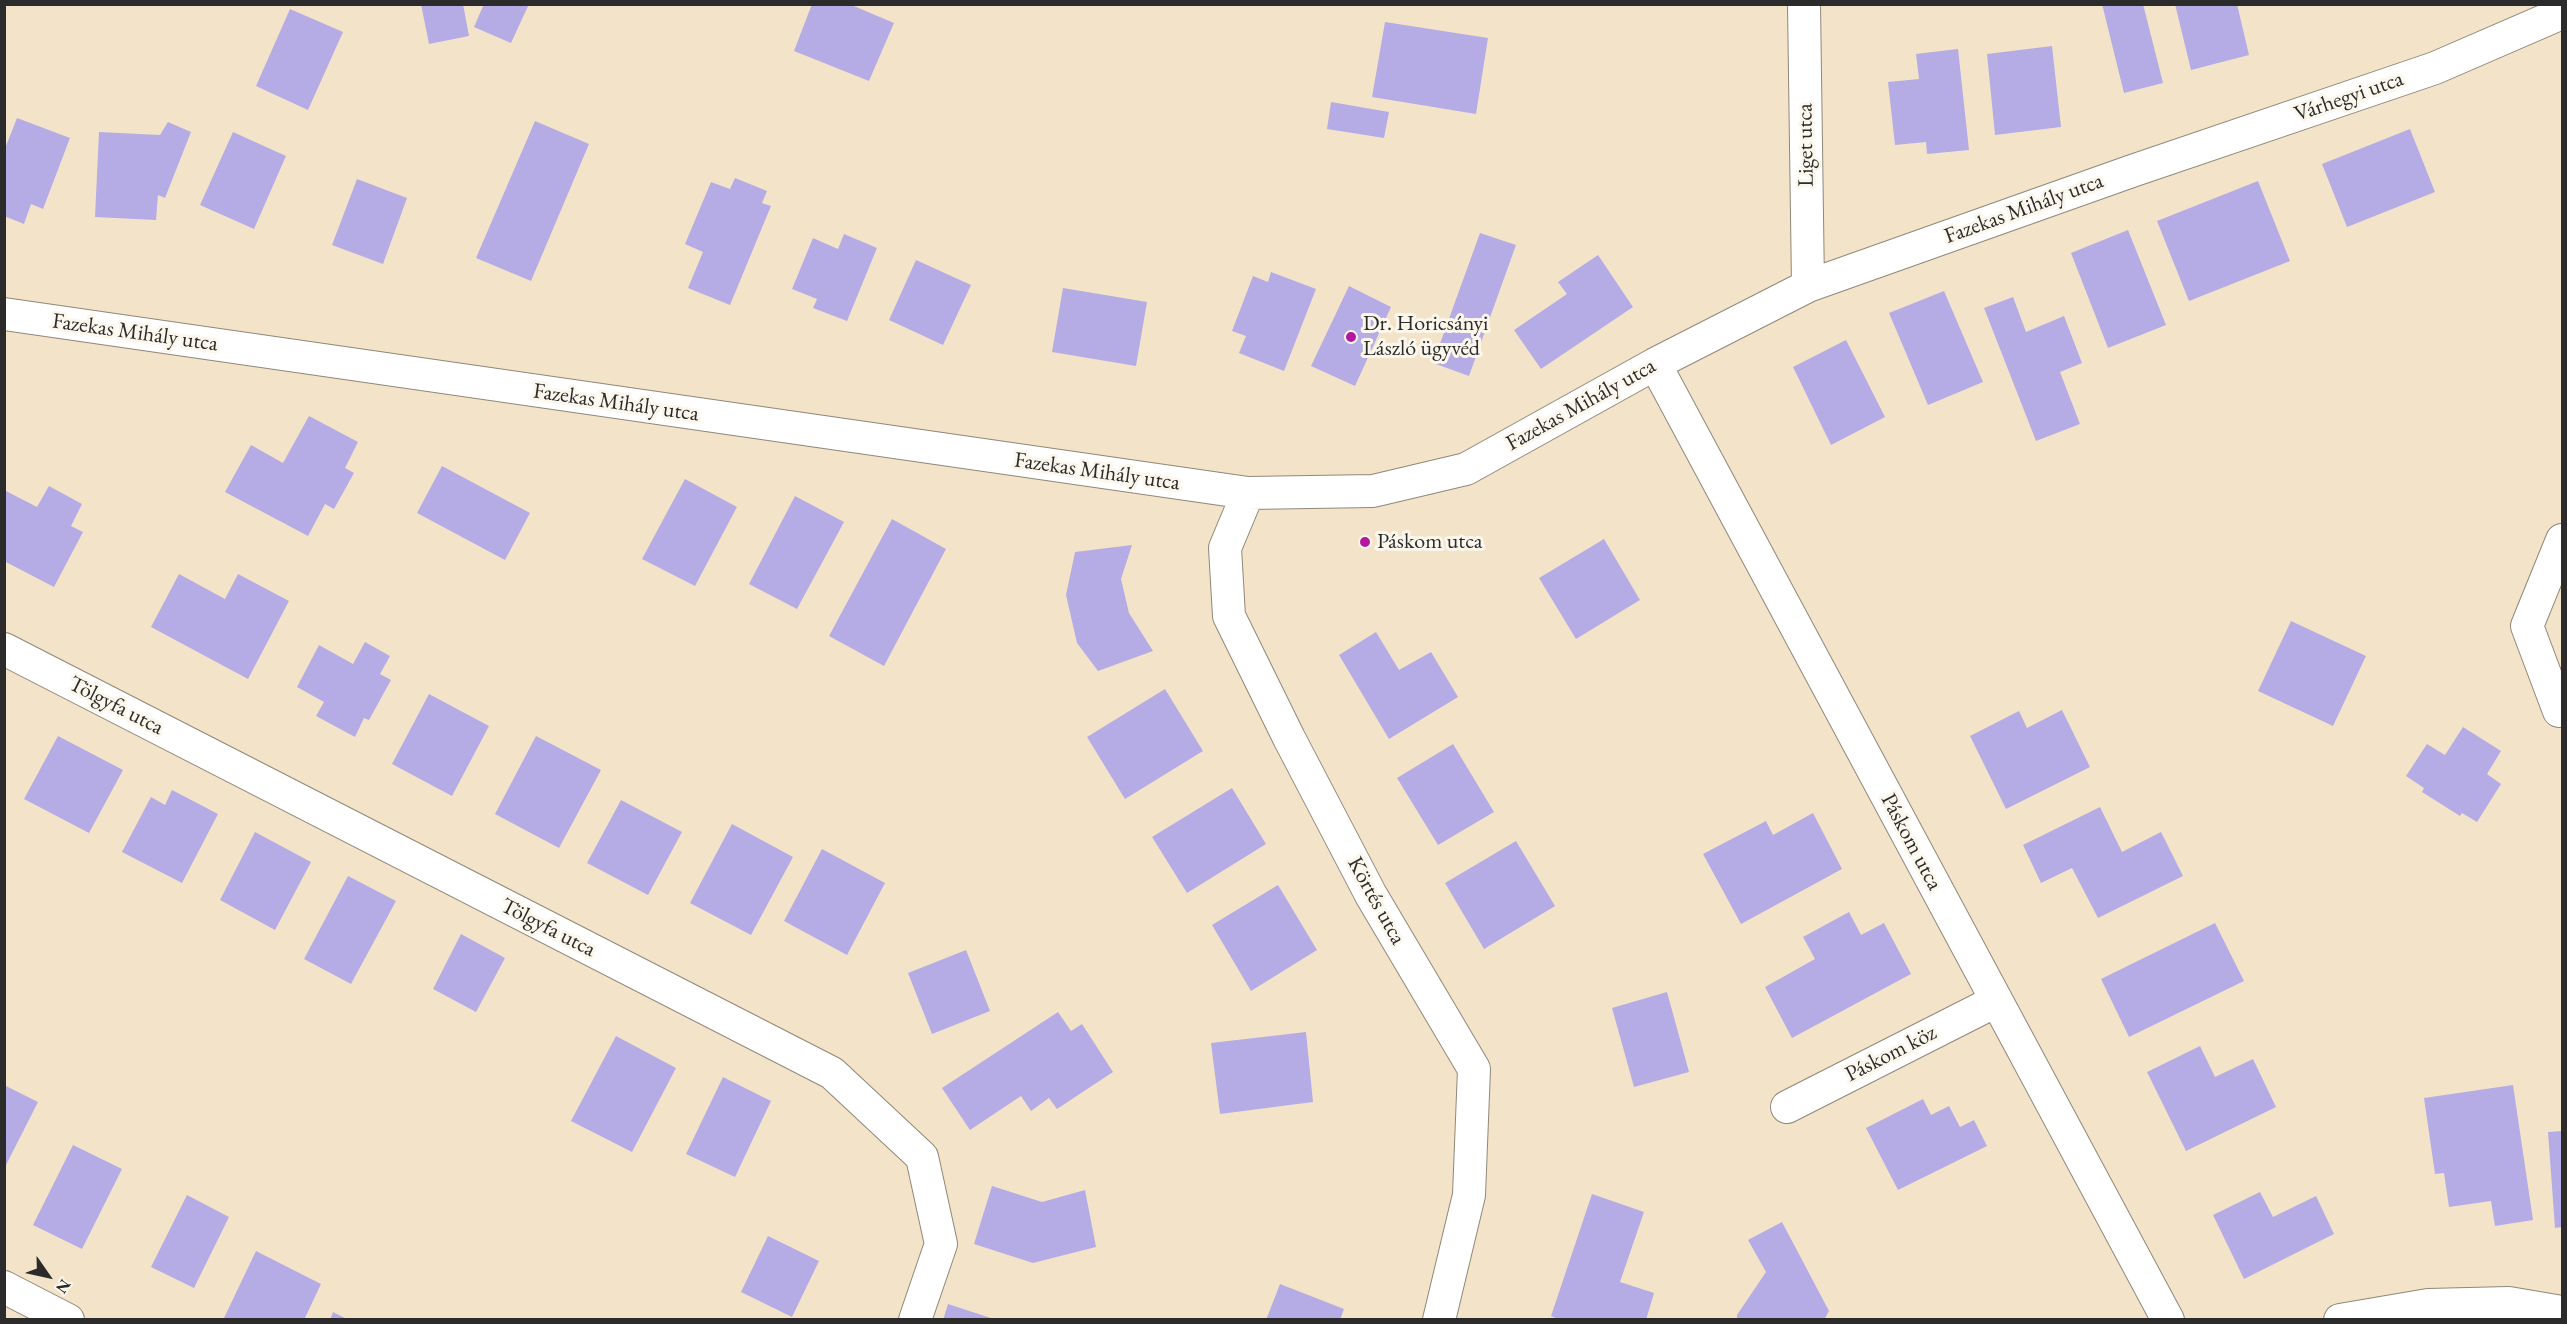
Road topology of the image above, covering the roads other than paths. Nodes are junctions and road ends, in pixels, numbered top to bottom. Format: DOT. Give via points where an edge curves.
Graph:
graph roads {
  1 [pos="1804,4"];
  2 [pos="2562,13"];
  3 [pos="2132,171"];
  4 [pos="1808,286"];
  5 [pos="4,314"];
  6 [pos="1655,364"];
  7 [pos="1248,493"];
  8 [pos="2562,540"];
  9 [pos="4,649"];
  10 [pos="2559,711"];
  11 [pos="1996,1001"];
  12 [pos="1787,1107"];
  13 [pos="4,1287"];
  14 [pos="2562,1312"];
  15 [pos="68,1320"];
  16 [pos="915,1320"];
  17 [pos="1439,1320"];
  18 [pos="2168,1320"];
  19 [pos="2340,1320"];
  1 -- 4 [label="street, Liget utca"];
  2 -- 3 [label="street, Várhegyi utca" via="2435,68"];
  3 -- 4 [label="street, Fazekas Mihály utca"];
  4 -- 6 [label="street, Fazekas Mihály utca"];
  5 -- 7 [label="street, Fazekas Mihály utca"];
  6 -- 7 [label="street, Fazekas Mihály utca" via="1466,469 1372,491"];
  6 -- 11 [label="street, Páskom utca"];
  7 -- 17 [label="street, Körtés utca" via="1225,548 1229,616 1371,895 1474,1069 1469,1195"];
  8 -- 10 [label="street" via="2527,626"];
  9 -- 16 [label="street, Tölgyfa utca" via="832,1074 922,1157 941,1244"];
  11 -- 12 [label="street, Páskom köz"];
  11 -- 18 [label="street, Páskom utca"];
  13 -- 15 [label="street"];
  14 -- 19 [label="street" via="2509,1303 2428,1305"];
}
